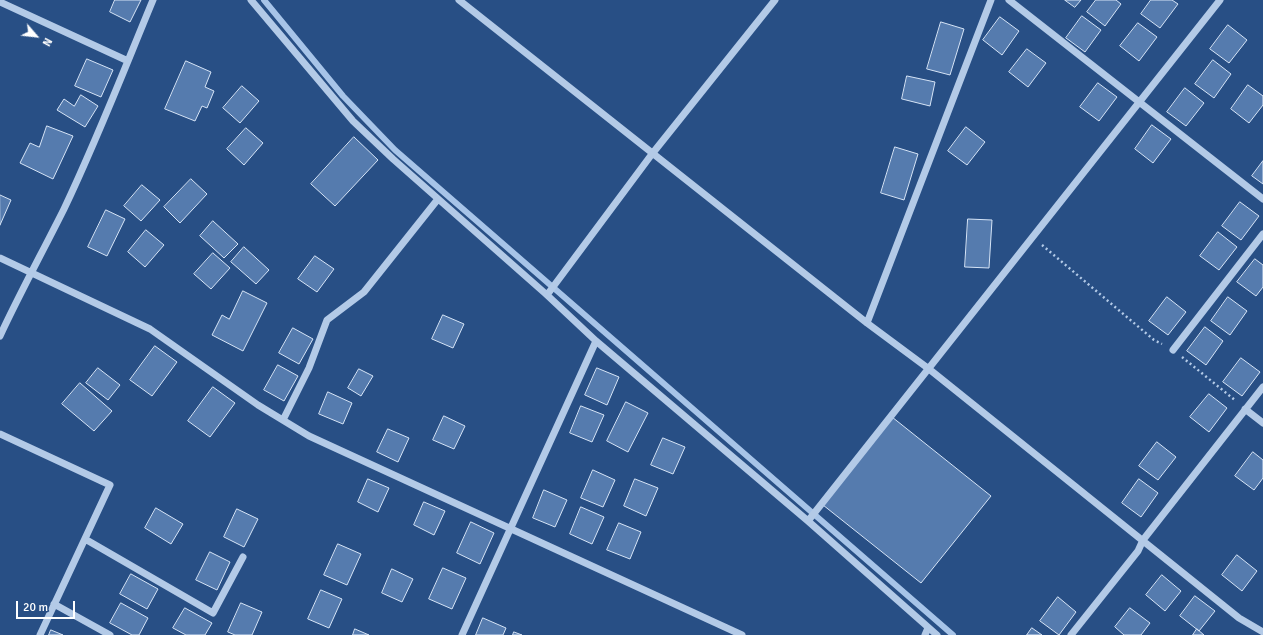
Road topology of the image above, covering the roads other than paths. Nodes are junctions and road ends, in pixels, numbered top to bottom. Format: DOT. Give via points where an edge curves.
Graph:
graph roads {
  1 [pos="153,0"];
  2 [pos="251,0"];
  3 [pos="458,0"];
  4 [pos="775,0"];
  5 [pos="991,0"];
  6 [pos="1009,0"];
  7 [pos="1220,0"];
  8 [pos="0,2"];
  9 [pos="128,61"];
  10 [pos="1138,103"];
  11 [pos="652,154"];
  12 [pos="438,199"];
  13 [pos="1263,199"];
  14 [pos="1263,234"];
  15 [pos="0,258"];
  16 [pos="30,272"];
  17 [pos="547,295"];
  18 [pos="867,323"];
  19 [pos="0,336"];
  20 [pos="596,341"];
  21 [pos="1173,350"];
  22 [pos="929,369"];
  23 [pos="1263,387"];
  24 [pos="1245,409"];
  25 [pos="283,420"];
  26 [pos="1263,423"];
  27 [pos="0,434"];
  28 [pos="808,521"];
  29 [pos="510,529"];
  30 [pos="84,539"];
  31 [pos="1143,540"];
  32 [pos="243,557"];
  33 [pos="54,604"];
  34 [pos="928,628"];
  35 [pos="1263,632"];
  36 [pos="40,635"];
  37 [pos="110,635"];
  38 [pos="462,635"];
  39 [pos="742,635"];
  40 [pos="925,635"];
  41 [pos="937,635"];
  42 [pos="1071,635"];
  1 -- 9 [label="street"];
  2 -- 12 [label="street" via="353,121"];
  3 -- 11 [label="street"];
  4 -- 11 [label="street"];
  5 -- 18 [label="street"];
  6 -- 10 [label="street"];
  7 -- 10 [label="street"];
  8 -- 9 [label="street"];
  9 -- 16 [label="street" via="110,107 63,209"];
  10 -- 13 [label="street"];
  10 -- 22 [label="street"];
  11 -- 17 [label="street"];
  11 -- 18 [label="street"];
  12 -- 17 [label="street"];
  12 -- 25 [label="street" via="364,292 327,320 309,368"];
  14 -- 21 [label="street"];
  15 -- 16 [label="street"];
  16 -- 19 [label="street"];
  16 -- 25 [label="street" via="150,329"];
  17 -- 20 [label="street"];
  18 -- 22 [label="street"];
  20 -- 28 [label="street"];
  20 -- 29 [label="street"];
  22 -- 28 [label="street"];
  22 -- 31 [label="street"];
  23 -- 24 [label="street"];
  24 -- 26 [label="street"];
  24 -- 31 [label="street"];
  25 -- 29 [label="street" via="309,436"];
  27 -- 30 [label="street" via="110,486"];
  28 -- 34 [label="street"];
  29 -- 38 [label="street"];
  29 -- 39 [label="street"];
  30 -- 32 [label="street" via="213,613"];
  30 -- 33 [label="street"];
  31 -- 35 [label="street" via="1239,618"];
  31 -- 42 [label="street" via="1138,551"];
  33 -- 36 [label="street"];
  33 -- 37 [label="street"];
  34 -- 40 [label="street"];
  34 -- 41 [label="street"];
}
